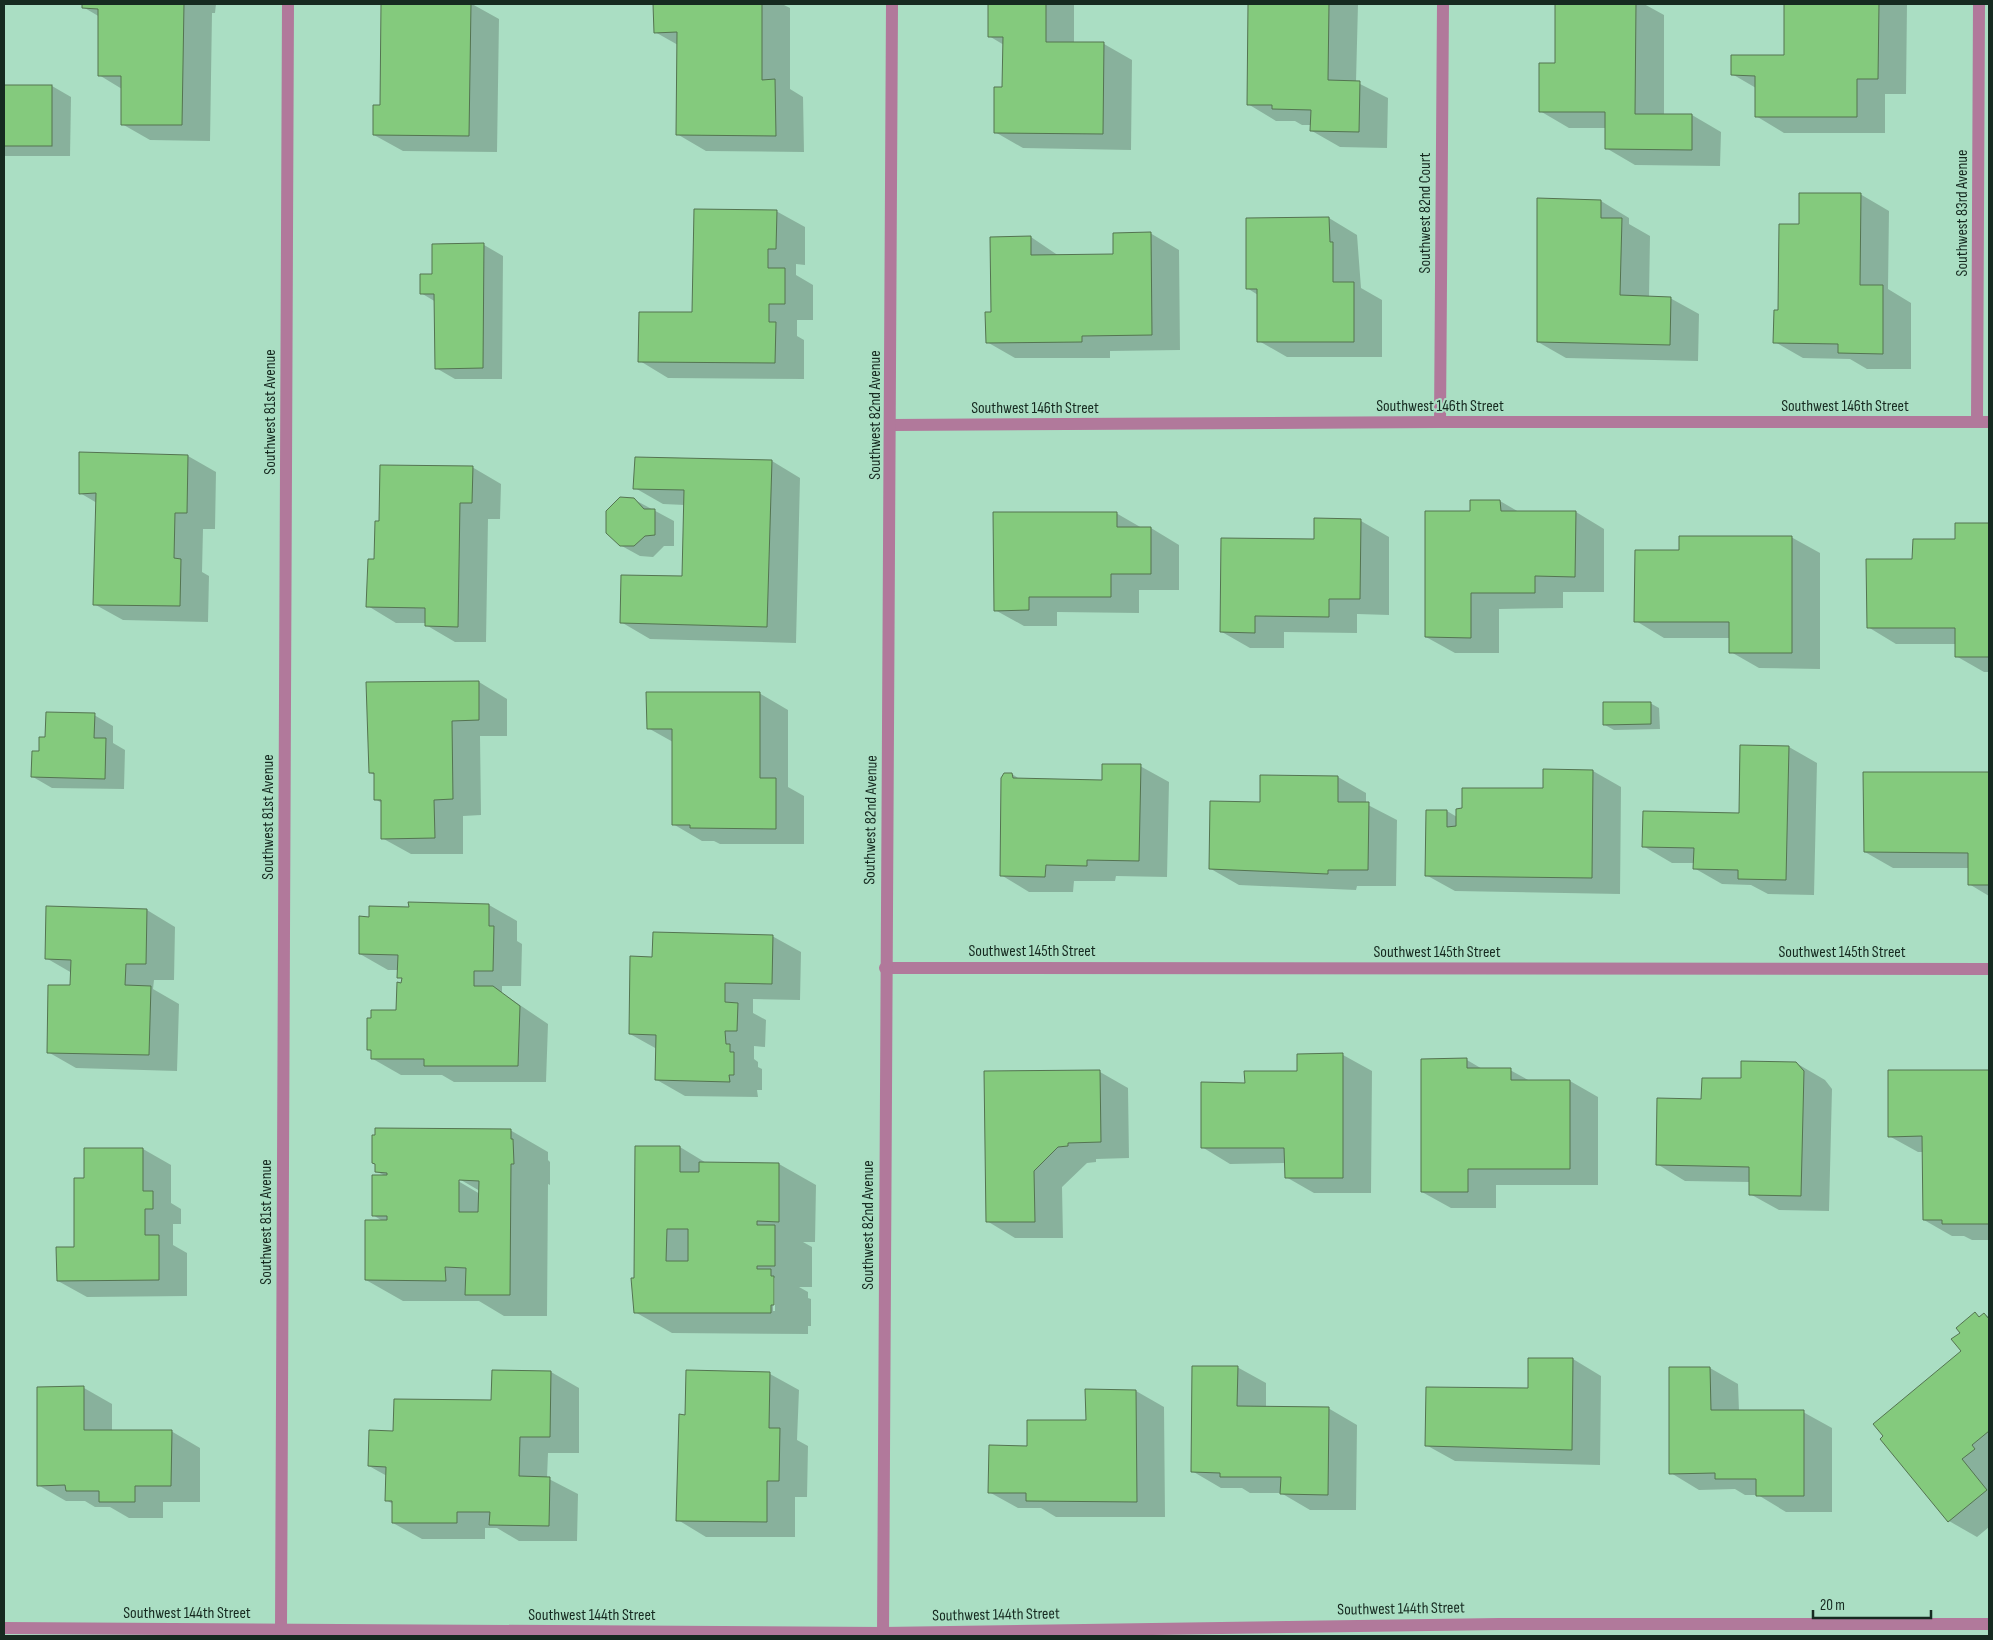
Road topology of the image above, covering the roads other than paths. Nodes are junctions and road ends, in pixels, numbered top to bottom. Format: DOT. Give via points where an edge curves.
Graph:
graph roads {
  1 [pos="288,4"];
  2 [pos="892,4"];
  3 [pos="1443,4"];
  4 [pos="1979,4"];
  5 [pos="1440,422"];
  6 [pos="1983,422"];
  7 [pos="891,425"];
  8 [pos="886,968"];
  9 [pos="1989,969"];
  10 [pos="1989,1624"];
  11 [pos="4,1628"];
  12 [pos="281,1630"];
  13 [pos="1499,1630"];
  14 [pos="883,1635"];
  1 -- 12 [label="street, Southwest 81st Avenue"];
  2 -- 7 [label="street, Southwest 82nd Avenue"];
  3 -- 5 [label="street, Southwest 82nd Court"];
  4 -- 6 [label="street, Southwest 83rd Avenue"];
  5 -- 6 [label="street, Southwest 146th Street"];
  5 -- 7 [label="street, Southwest 146th Street"];
  7 -- 8 [label="street, Southwest 82nd Avenue"];
  8 -- 9 [label="street, Southwest 145th Street"];
  8 -- 14 [label="street, Southwest 82nd Avenue"];
  10 -- 13 [label="street, Southwest 144th Street"];
  11 -- 12 [label="street, Southwest 144th Street"];
  12 -- 14 [label="street, Southwest 144th Street"];
  13 -- 14 [label="street, Southwest 144th Street"];
}
